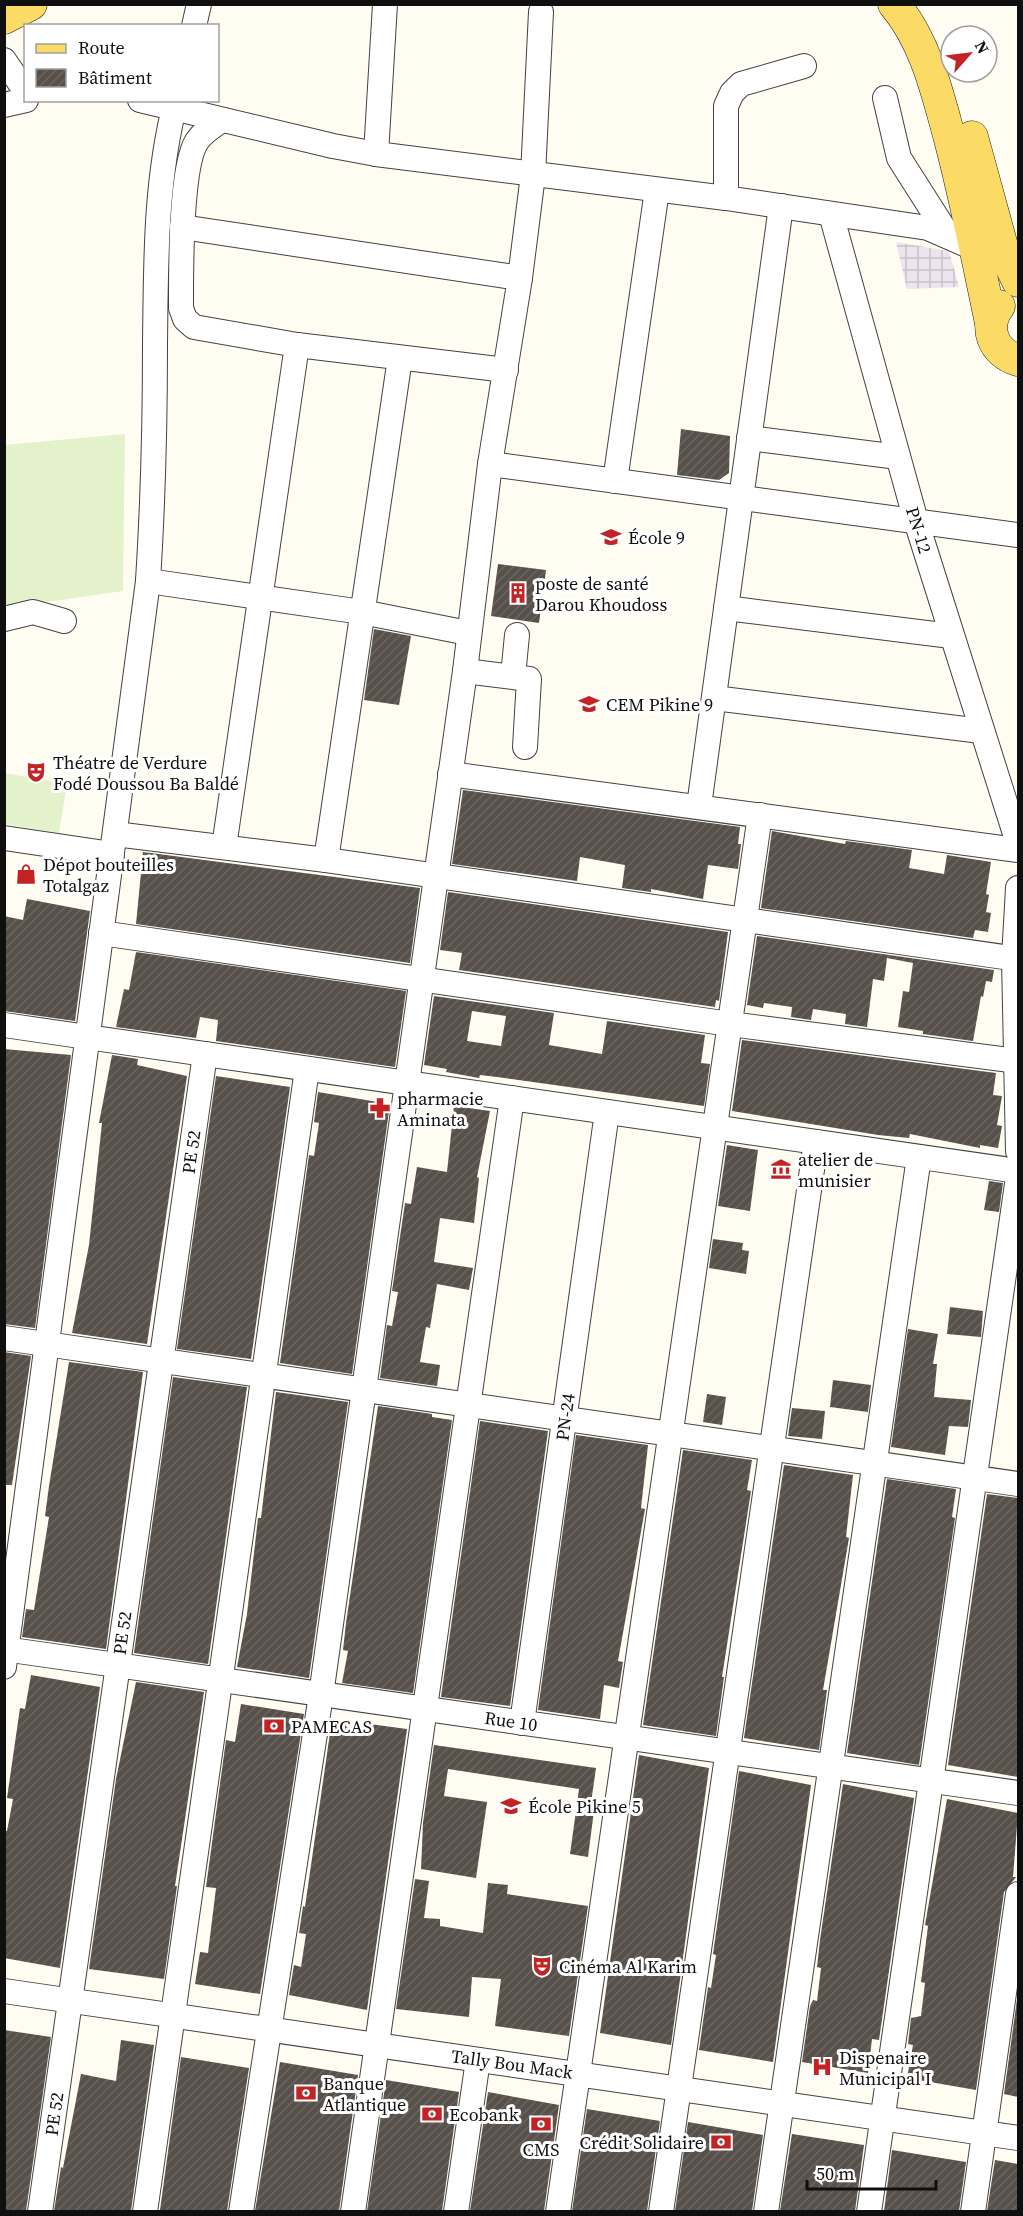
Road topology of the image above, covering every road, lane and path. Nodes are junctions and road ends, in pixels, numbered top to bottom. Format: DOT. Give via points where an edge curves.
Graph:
graph roads {
  1 [pos="31,4"];
  2 [pos="199,4"];
  3 [pos="385,4"];
  4 [pos="894,4"];
  5 [pos="920,4"];
  6 [pos="541,12"];
  7 [pos="4,18"];
  8 [pos="195,24"];
  9 [pos="939,38"];
  10 [pos="4,60"];
  11 [pos="804,66"];
  12 [pos="956,84"];
  13 [pos="24,89"];
  14 [pos="885,98"];
  15 [pos="24,100"];
  16 [pos="158,102"];
  17 [pos="175,104"];
  18 [pos="4,105"];
  19 [pos="222,120"];
  20 [pos="376,154"];
  21 [pos="533,174"];
  22 [pos="657,190"];
  23 [pos="726,198"];
  24 [pos="781,206"];
  25 [pos="831,214"];
  26 [pos="182,227"];
  27 [pos="938,232"];
  28 [pos="976,249"];
  29 [pos="520,278"];
  30 [pos="1018,281"];
  31 [pos="1018,296"];
  32 [pos="991,323"];
  33 [pos="297,345"];
  34 [pos="400,358"];
  35 [pos="1015,362"];
  36 [pos="506,370"];
  37 [pos="749,438"];
  38 [pos="898,458"];
  39 [pos="490,464"];
  40 [pos="615,481"];
  41 [pos="741,498"];
  42 [pos="916,521"];
  43 [pos="1018,535"];
  44 [pos="148,581"];
  45 [pos="258,599"];
  46 [pos="726,608"];
  47 [pos="362,612"];
  48 [pos="4,619"];
  49 [pos="64,621"];
  50 [pos="468,633"];
  51 [pos="517,635"];
  52 [pos="951,636"];
  53 [pos="465,671"];
  54 [pos="513,676"];
  55 [pos="714,698"];
  56 [pos="981,730"];
  57 [pos="525,747"];
  58 [pos="450,774"];
  59 [pos="699,806"];
  60 [pos="760,815"];
  61 [pos="4,838"];
  62 [pos="1018,843"];
  63 [pos="113,844"];
  64 [pos="224,847"];
  65 [pos="1018,850"];
  66 [pos="326,860"];
  67 [pos="436,875"];
  68 [pos="1018,888"];
  69 [pos="745,919"];
  70 [pos="101,933"];
  71 [pos="1016,958"];
  72 [pos="422,980"];
  73 [pos="730,1024"];
  74 [pos="4,1025"];
  75 [pos="88,1037"];
  76 [pos="205,1054"];
  77 [pos="1017,1061"];
  78 [pos="307,1069"];
  79 [pos="406,1084"];
  80 [pos="512,1098"];
  81 [pos="607,1112"];
  82 [pos="715,1127"];
  83 [pos="816,1142"];
  84 [pos="1018,1151"];
  85 [pos="919,1157"];
  86 [pos="1018,1171"];
  87 [pos="1018,1177"];
  88 [pos="4,1338"];
  89 [pos="47,1345"];
  90 [pos="161,1361"];
  91 [pos="263,1376"];
  92 [pos="363,1391"];
  93 [pos="468,1405"];
  94 [pos="564,1419"];
  95 [pos="670,1434"];
  96 [pos="772,1449"];
  97 [pos="874,1464"];
  98 [pos="975,1478"];
  99 [pos="1018,1485"];
  100 [pos="5,1655"];
  101 [pos="118,1665"];
  102 [pos="220,1680"];
  103 [pos="321,1695"];
  104 [pos="425,1709"];
  105 [pos="522,1723"];
  106 [pos="627,1738"];
  107 [pos="728,1752"];
  108 [pos="831,1767"];
  109 [pos="931,1781"];
  110 [pos="1018,1794"];
  111 [pos="1018,1894"];
  112 [pos="4,1991"];
  113 [pos="70,2000"];
  114 [pos="173,2015"];
  115 [pos="269,2029"];
  116 [pos="377,2045"];
  117 [pos="478,2060"];
  118 [pos="578,2074"];
  119 [pos="679,2088"];
  120 [pos="782,2103"];
  121 [pos="882,2118"];
  122 [pos="984,2133"];
  123 [pos="1018,2138"];
  124 [pos="40,2211"];
  125 [pos="145,2211"];
  126 [pos="241,2211"];
  127 [pos="353,2211"];
  128 [pos="456,2211"];
  129 [pos="558,2211"];
  130 [pos="661,2211"];
  131 [pos="766,2211"];
  132 [pos="869,2211"];
  133 [pos="973,2211"];
  1 -- 7 [label="main road"];
  2 -- 8 [label="street"];
  3 -- 20 [label="street"];
  4 -- 28 [label="main road" via="915,35 934,81"];
  5 -- 9 [label="main road"];
  6 -- 21 [label="street"];
  10 -- 13 [label="street"];
  11 -- 23 [label="street" via="741,84 732,93 726,106"];
  12 -- 30 [label="main road" via="1003,250"];
  14 -- 27 [label="street" via="899,158"];
  15 -- 18 [label="street"];
  16 -- 17 [label="street"];
  17 -- 19 [label="street"];
  17 -- 44 [label="street" via="157,225 154,490"];
  19 -- 20 [label="street"];
  19 -- 26 [label="street" via="197,140 191,154"];
  20 -- 21 [label="street"];
  21 -- 22 [label="street"];
  21 -- 29 [label="street"];
  22 -- 23 [label="street"];
  22 -- 40 [label="street"];
  23 -- 24 [label="street"];
  24 -- 25 [label="street"];
  24 -- 37 [label="street"];
  25 -- 27 [label="street"];
  25 -- 38 [label="street, PN-12"];
  26 -- 29 [label="street"];
  26 -- 33 [label="street" via="181,308 185,319 194,327"];
  27 -- 28 [label="street"];
  28 -- 32 [label="main road"];
  29 -- 36 [label="street"];
  31 -- 32 [label="main road" via="1001,304"];
  32 -- 35 [label="main road" via="994,343"];
  33 -- 34 [label="street"];
  33 -- 45 [label="street"];
  34 -- 36 [label="street"];
  34 -- 47 [label="street"];
  36 -- 39 [label="street"];
  37 -- 38 [label="street"];
  37 -- 41 [label="street"];
  38 -- 42 [label="street, PN-12"];
  39 -- 40 [label="street"];
  39 -- 50 [label="street"];
  40 -- 41 [label="street"];
  41 -- 42 [label="street"];
  41 -- 46 [label="street"];
  42 -- 43 [label="street"];
  42 -- 52 [label="street, PN-12"];
  44 -- 45 [label="street"];
  44 -- 63 [label="street"];
  45 -- 47 [label="street"];
  45 -- 64 [label="street"];
  46 -- 52 [label="street"];
  46 -- 55 [label="street"];
  47 -- 50 [label="street"];
  47 -- 66 [label="street"];
  48 -- 49 [label="street" via="33,612"];
  50 -- 53 [label="street"];
  51 -- 54 [label="street"];
  52 -- 56 [label="street, PN-12"];
  53 -- 54 [label="street"];
  53 -- 58 [label="street"];
  54 -- 57 [label="street" via="529,679"];
  55 -- 56 [label="street"];
  55 -- 59 [label="street"];
  56 -- 62 [label="street, PN-12"];
  58 -- 59 [label="street"];
  58 -- 67 [label="street"];
  59 -- 60 [label="street"];
  60 -- 65 [label="street"];
  60 -- 69 [label="street"];
  61 -- 63 [label="street"];
  63 -- 64 [label="street"];
  63 -- 70 [label="street"];
  64 -- 66 [label="street"];
  66 -- 67 [label="street"];
  67 -- 69 [label="street"];
  67 -- 72 [label="street"];
  68 -- 71 [label="street"];
  69 -- 71 [label="street"];
  69 -- 73 [label="street"];
  70 -- 72 [label="street"];
  70 -- 75 [label="street"];
  71 -- 77 [label="street"];
  72 -- 73 [label="street"];
  72 -- 79 [label="street"];
  73 -- 77 [label="street"];
  73 -- 82 [label="street"];
  74 -- 75 [label="street"];
  75 -- 76 [label="street"];
  75 -- 89 [label="street"];
  76 -- 78 [label="street"];
  76 -- 90 [label="street, PE 52"];
  77 -- 84 [label="street"];
  78 -- 79 [label="street"];
  78 -- 91 [label="street"];
  79 -- 80 [label="street"];
  79 -- 92 [label="street"];
  80 -- 81 [label="street"];
  80 -- 93 [label="street"];
  81 -- 82 [label="street"];
  81 -- 94 [label="street, PN-24"];
  82 -- 83 [label="street"];
  82 -- 95 [label="street"];
  83 -- 85 [label="street"];
  83 -- 96 [label="street"];
  85 -- 86 [label="street"];
  85 -- 97 [label="street"];
  87 -- 98 [label="street"];
  88 -- 89 [label="street"];
  89 -- 90 [label="street"];
  89 -- 100 [label="street"];
  90 -- 91 [label="street"];
  90 -- 101 [label="street, PE 52"];
  91 -- 92 [label="street"];
  91 -- 102 [label="street"];
  92 -- 93 [label="street"];
  92 -- 103 [label="street"];
  93 -- 94 [label="street"];
  93 -- 104 [label="street"];
  94 -- 95 [label="street"];
  94 -- 105 [label="street, PN-24"];
  95 -- 96 [label="street"];
  95 -- 106 [label="street"];
  96 -- 97 [label="street"];
  96 -- 107 [label="street"];
  97 -- 98 [label="street"];
  97 -- 108 [label="street"];
  98 -- 99 [label="street"];
  98 -- 109 [label="street"];
  100 -- 101 [label="street, Rue 10"];
  101 -- 102 [label="street, Rue 10"];
  101 -- 113 [label="street, PE 52"];
  102 -- 103 [label="street, Rue 10"];
  102 -- 114 [label="street"];
  103 -- 104 [label="street, Rue 10"];
  103 -- 115 [label="street"];
  104 -- 105 [label="street, Rue 10"];
  104 -- 116 [label="street"];
  105 -- 106 [label="street, Rue 10"];
  106 -- 107 [label="street, Rue 10"];
  106 -- 118 [label="street"];
  107 -- 108 [label="street, Rue 10"];
  107 -- 119 [label="street"];
  108 -- 109 [label="street, Rue 10"];
  108 -- 120 [label="street"];
  109 -- 110 [label="street, Rue 10"];
  109 -- 121 [label="street"];
  111 -- 122 [label="street"];
  112 -- 113 [label="street, Tally Bou Mack"];
  113 -- 114 [label="street, Tally Bou Mack"];
  113 -- 124 [label="street, PE 52"];
  114 -- 115 [label="street, Tally Bou Mack"];
  114 -- 125 [label="street"];
  115 -- 116 [label="street, Tally Bou Mack"];
  115 -- 126 [label="street"];
  116 -- 117 [label="street, Tally Bou Mack"];
  116 -- 127 [label="street"];
  117 -- 118 [label="street, Tally Bou Mack"];
  117 -- 128 [label="street"];
  118 -- 119 [label="street, Tally Bou Mack"];
  118 -- 129 [label="street"];
  119 -- 120 [label="street, Tally Bou Mack"];
  119 -- 130 [label="street"];
  120 -- 121 [label="street, Tally Bou Mack"];
  120 -- 131 [label="street"];
  121 -- 122 [label="street, Tally Bou Mack"];
  121 -- 132 [label="street"];
  122 -- 123 [label="street, Tally Bou Mack"];
  122 -- 133 [label="street"];
}
